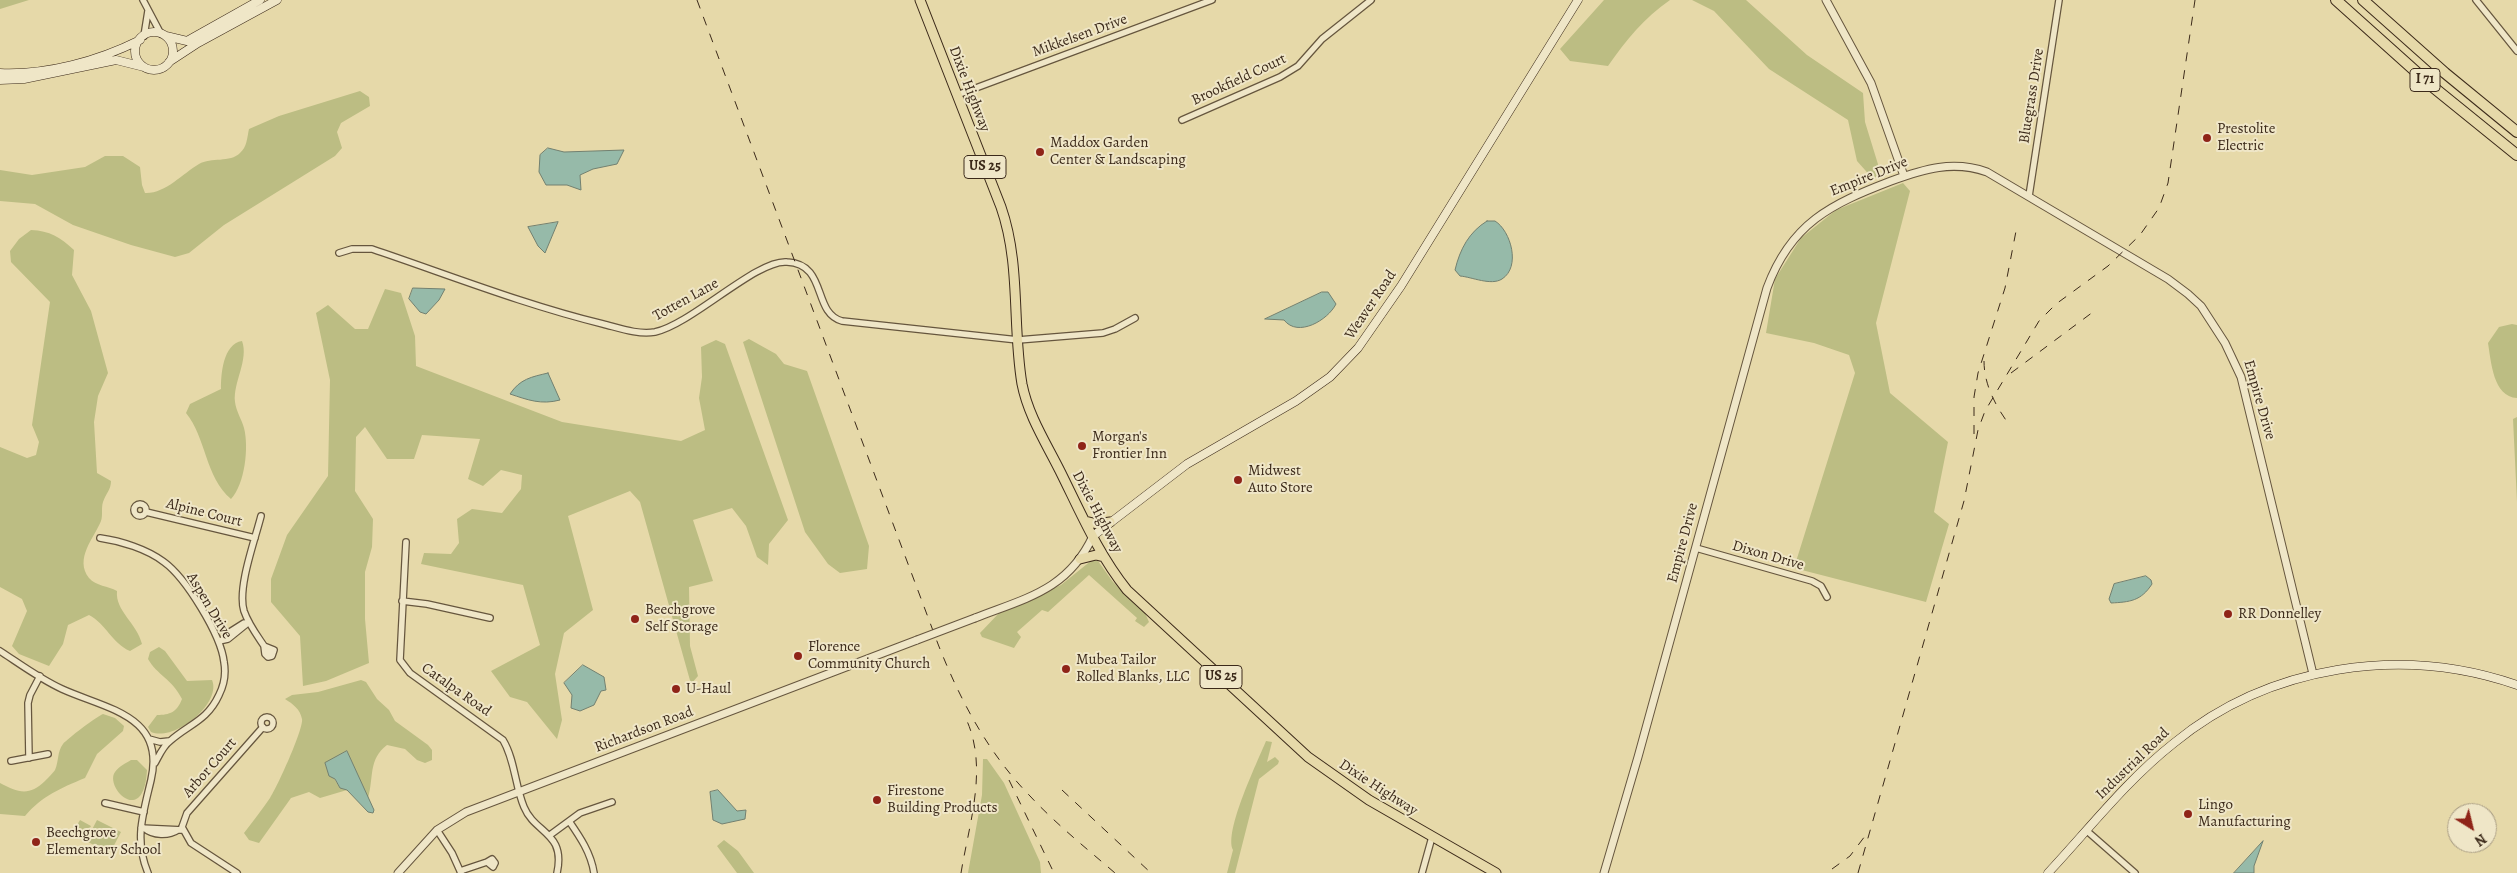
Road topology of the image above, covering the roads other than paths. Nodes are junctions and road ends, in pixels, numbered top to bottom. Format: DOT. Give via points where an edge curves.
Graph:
graph roads {
  1 [pos="143,0"];
  2 [pos="260,0"];
  3 [pos="278,0"];
  4 [pos="920,0"];
  5 [pos="1212,0"];
  6 [pos="1371,0"];
  7 [pos="1578,0"];
  8 [pos="1826,0"];
  9 [pos="2059,0"];
  10 [pos="2336,0"];
  11 [pos="2363,0"];
  12 [pos="2476,0"];
  13 [pos="148,11"];
  14 [pos="162,34"];
  15 [pos="142,38"];
  16 [pos="2517,51"];
  17 [pos="169,62"];
  18 [pos="144,67"];
  19 [pos="0,73"];
  20 [pos="0,80"];
  21 [pos="957,95"];
  22 [pos="1182,120"];
  23 [pos="2517,132"];
  24 [pos="2517,155"];
  25 [pos="1904,176"];
  26 [pos="2029,196"];
  27 [pos="339,253"];
  28 [pos="1135,318"];
  29 [pos="1018,340"];
  30 [pos="146,512"];
  31 [pos="261,516"];
  32 [pos="1085,521"];
  33 [pos="1110,522"];
  34 [pos="1093,536"];
  35 [pos="100,538"];
  36 [pos="255,538"];
  37 [pos="406,542"];
  38 [pos="1696,548"];
  39 [pos="1104,556"];
  40 [pos="1080,560"];
  41 [pos="1827,596"];
  42 [pos="402,601"];
  43 [pos="490,618"];
  44 [pos="248,623"];
  45 [pos="222,640"];
  46 [pos="266,649"];
  47 [pos="0,651"];
  48 [pos="2314,674"];
  49 [pos="40,676"];
  50 [pos="2517,685"];
  51 [pos="263,727"];
  52 [pos="149,739"];
  53 [pos="169,741"];
  54 [pos="48,754"];
  55 [pos="30,758"];
  56 [pos="12,761"];
  57 [pos="155,763"];
  58 [pos="519,792"];
  59 [pos="612,802"];
  60 [pos="105,803"];
  61 [pos="144,812"];
  62 [pos="569,821"];
  63 [pos="143,828"];
  64 [pos="180,830"];
  65 [pos="437,830"];
  66 [pos="2087,831"];
  67 [pos="550,835"];
  68 [pos="1432,837"];
  69 [pos="487,862"];
  70 [pos="460,872"];
  71 [pos="148,873"];
  72 [pos="236,873"];
  73 [pos="398,873"];
  74 [pos="557,873"];
  75 [pos="594,873"];
  76 [pos="1422,873"];
  77 [pos="1496,873"];
  78 [pos="1604,873"];
  79 [pos="2048,873"];
  80 [pos="2135,873"];
  1 -- 13 [label="street"];
  2 -- 14 [label="main road" via="187,41"];
  3 -- 17 [label="main road"];
  4 -- 21 [label="main road, Dixie Highway / US 25"];
  5 -- 21 [label="street, Mikkelsen Drive"];
  6 -- 22 [label="street, Brookfield Court" via="1322,39 1298,66"];
  7 -- 33 [label="main road, Weaver Road" via="1404,282 1344,365 1312,391 1198,457"];
  8 -- 25 [label="street" via="1871,83"];
  9 -- 26 [label="street, Bluegrass Drive"];
  10 -- 24 [label="highway, I 71" via="2433,87"];
  11 -- 23 [label="highway, I 71"];
  12 -- 16 [label="street"];
  13 -- 14 [label="street"];
  13 -- 15 [label="street"];
  14 -- 15 [label="main road" via="152,33"];
  14 -- 17 [label="main road" via="172,44"];
  15 -- 18 [label="main road" via="135,49"];
  15 -- 19 [label="main road" via="102,57 46,69"];
  17 -- 18 [label="main road" via="159,70"];
  18 -- 20 [label="main road" via="116,60 24,79"];
  21 -- 29 [label="main road, Dixie Highway / US 25" via="1011,239"];
  25 -- 26 [label="street, Empire Drive" via="1932,167 1967,166 1987,172"];
  25 -- 38 [label="street, Empire Drive" via="1828,208 1801,231 1780,260 1767,288"];
  26 -- 48 [label="street, Empire Drive" via="2173,283 2201,306 2225,343 2244,389"];
  27 -- 29 [label="street, Totten Lane" via="372,249 571,316 645,333 659,331 678,322 761,270 788,262 800,264 810,271 827,310 837,320"];
  28 -- 29 [label="street, Totten Lane" via="1103,333"];
  29 -- 32 [label="main road, Dixie Highway / US 25" via="1026,400"];
  30 -- 36 [label="street, Alpine Court"];
  31 -- 36 [label="street"];
  32 -- 33 [label="main road" via="1097,524"];
  32 -- 34 [label="main road, Dixie Highway / US 25"];
  33 -- 34 [label="main road, Weaver Road"];
  34 -- 39 [label="main road, Dixie Highway / US 25"];
  34 -- 40 [label="street, Richardson Road"];
  35 -- 45 [label="street, Aspen Drive" via="153,554 171,567"];
  36 -- 44 [label="street" via="243,591"];
  37 -- 42 [label="street, Catalpa Road"];
  38 -- 41 [label="street, Dixon Drive" via="1812,581 1821,586"];
  38 -- 78 [label="street, Empire Drive"];
  39 -- 40 [label="main road"];
  39 -- 68 [label="main road, Dixie Highway / US 25" via="1127,590 1308,757 1350,788"];
  40 -- 58 [label="street, Richardson Road, bridge" via="1055,584 975,618"];
  42 -- 43 [label="street"];
  42 -- 58 [label="street, Catalpa Road" via="399,654 402,664 498,735 508,751"];
  44 -- 45 [label="street"];
  44 -- 46 [label="street"];
  45 -- 53 [label="street, Aspen Drive" via="225,672 220,693 209,712"];
  47 -- 49 [label="street"];
  48 -- 50 [label="main road, Industrial Road" via="2382,664 2425,665 2477,673"];
  48 -- 66 [label="main road, Industrial Road" via="2254,695 2188,731 2142,772"];
  49 -- 52 [label="street" via="62,689 122,712"];
  49 -- 55 [label="street" via="28,704"];
  51 -- 64 [label="street, Arbor Court" via="187,814"];
  52 -- 53 [label="street"];
  52 -- 57 [label="street"];
  53 -- 57 [label="street, Aspen Drive"];
  54 -- 55 [label="street"];
  55 -- 56 [label="street"];
  57 -- 61 [label="street"];
  58 -- 65 [label="street, Richardson Road" via="466,812"];
  58 -- 67 [label="street" via="525,810"];
  59 -- 62 [label="street" via="580,813"];
  60 -- 61 [label="street"];
  61 -- 63 [label="street"];
  62 -- 67 [label="street"];
  62 -- 75 [label="street" via="589,853"];
  63 -- 64 [label="street" via="164,834"];
  63 -- 71 [label="street" via="139,842"];
  64 -- 72 [label="street" via="191,843"];
  65 -- 70 [label="street"];
  65 -- 73 [label="street, Richardson Road"];
  66 -- 79 [label="main road, Industrial Road"];
  66 -- 80 [label="street"];
  67 -- 74 [label="street" via="558,854"];
  68 -- 76 [label="street"];
  68 -- 77 [label="main road, Dixie Highway / US 25"];
  69 -- 70 [label="street"];
}
